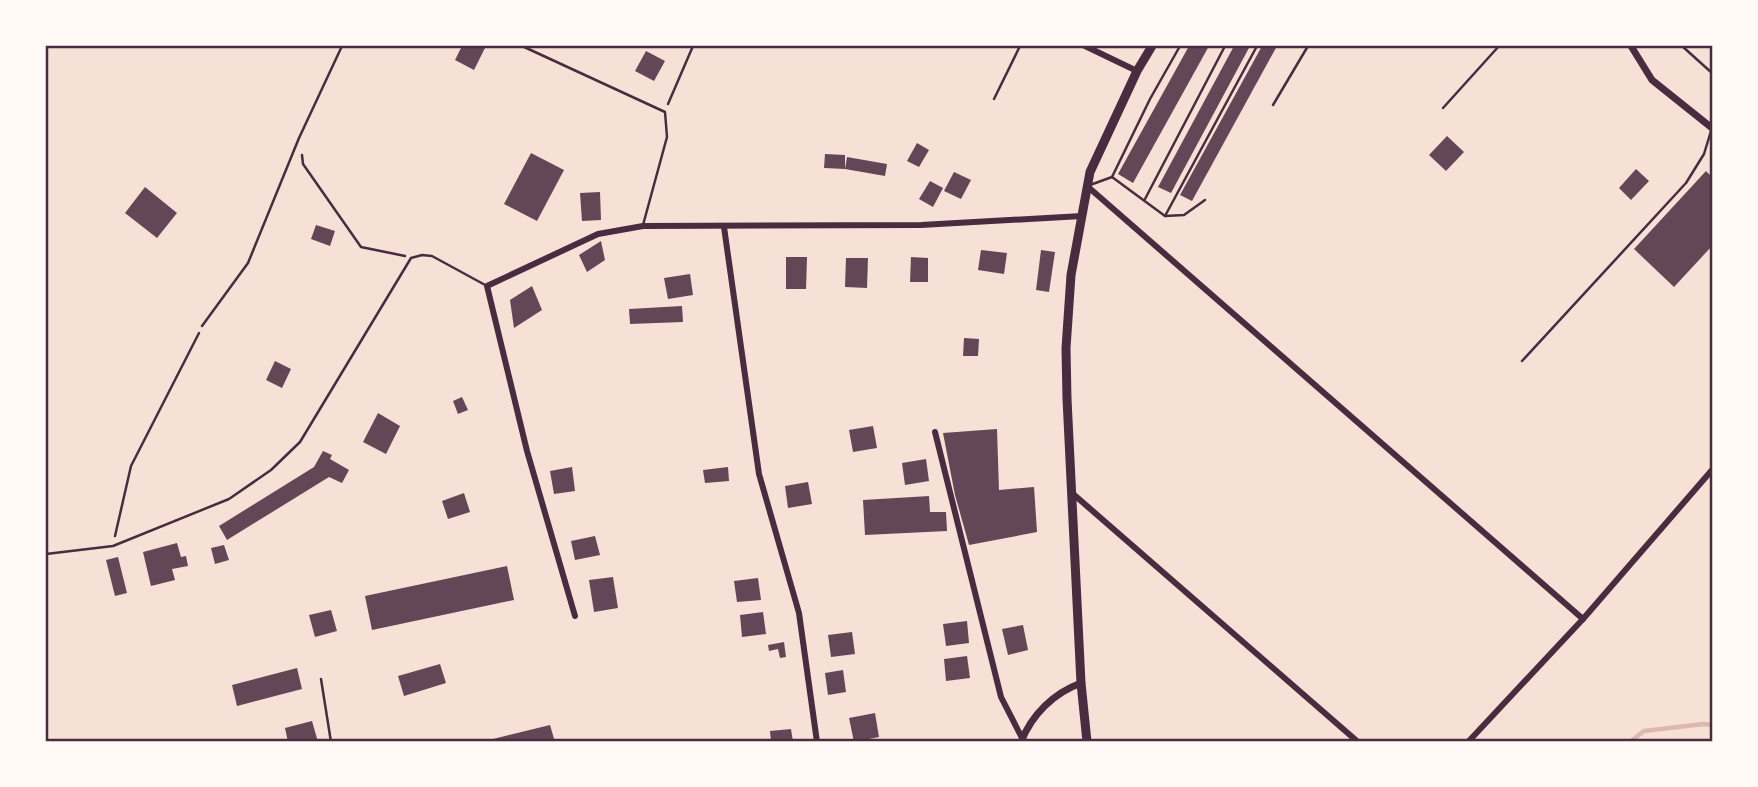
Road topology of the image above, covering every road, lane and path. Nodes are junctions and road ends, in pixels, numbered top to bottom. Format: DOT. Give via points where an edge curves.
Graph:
graph roads {
  1 [pos="342,46"];
  2 [pos="522,46"];
  3 [pos="693,46"];
  4 [pos="1020,46"];
  5 [pos="1085,46"];
  6 [pos="1152,46"];
  7 [pos="1180,46"];
  8 [pos="1225,46"];
  9 [pos="1257,46"];
  10 [pos="1308,46"];
  11 [pos="1499,46"];
  12 [pos="1631,46"];
  13 [pos="1682,46"];
  14 [pos="1137,71"];
  15 [pos="1713,74"];
  16 [pos="994,99"];
  17 [pos="1273,105"];
  18 [pos="1443,108"];
  19 [pos="665,112"];
  20 [pos="1712,128"];
  21 [pos="299,138"];
  22 [pos="1112,177"];
  23 [pos="1087,187"];
  24 [pos="1146,200"];
  25 [pos="1205,200"];
  26 [pos="1082,216"];
  27 [pos="1165,216"];
  28 [pos="643,226"];
  29 [pos="724,227"];
  30 [pos="411,258"];
  31 [pos="487,286"];
  32 [pos="202,326"];
  33 [pos="1522,361"];
  34 [pos="935,432"];
  35 [pos="1713,470"];
  36 [pos="1072,493"];
  37 [pos="113,546"];
  38 [pos="46,554"];
  39 [pos="575,616"];
  40 [pos="1583,619"];
  41 [pos="321,679"];
  42 [pos="1082,683"];
  43 [pos="1022,740"];
  44 [pos="331,741"];
  45 [pos="817,741"];
  46 [pos="1087,741"];
  47 [pos="1358,741"];
  48 [pos="1468,741"];
  1 -- 21 [label="lane"];
  2 -- 19 [label="lane"];
  3 -- 19 [label="path"];
  4 -- 16 [label="lane"];
  5 -- 14 [label="street"];
  6 -- 14 [label="main road"];
  7 -- 22 [label="lane"];
  8 -- 24 [label="lane"];
  9 -- 27 [label="lane"];
  10 -- 17 [label="lane"];
  11 -- 18 [label="lane"];
  12 -- 20 [label="street" via="1652,80"];
  13 -- 15 [label="lane"];
  14 -- 23 [label="main road"];
  19 -- 28 [label="lane" via="667,136"];
  20 -- 33 [label="lane" via="1704,154 1686,183"];
  21 -- 30 [label="path" via="303,164 361,247"];
  21 -- 32 [label="lane" via="248,263"];
  22 -- 23 [label="lane"];
  22 -- 24 [label="lane"];
  23 -- 26 [label="main road"];
  23 -- 40 [label="street"];
  24 -- 27 [label="lane"];
  25 -- 27 [label="lane" via="1184,215"];
  26 -- 29 [label="street" via="921,225"];
  26 -- 36 [label="main road" via="1071,275 1066,348"];
  28 -- 29 [label="street"];
  28 -- 31 [label="street" via="598,234"];
  29 -- 45 [label="street" via="759,474 799,614"];
  30 -- 31 [label="lane" via="432,256"];
  30 -- 37 [label="lane" via="300,442 271,470 229,499"];
  31 -- 39 [label="street" via="527,451"];
  32 -- 37 [label="path" via="131,466"];
  34 -- 43 [label="street" via="1001,697"];
  35 -- 40 [label="street"];
  36 -- 42 [label="main road"];
  36 -- 47 [label="street"];
  37 -- 38 [label="lane"];
  40 -- 48 [label="street"];
  41 -- 44 [label="lane"];
  42 -- 43 [label="street" via="1050,700"];
  42 -- 46 [label="main road"];
}
